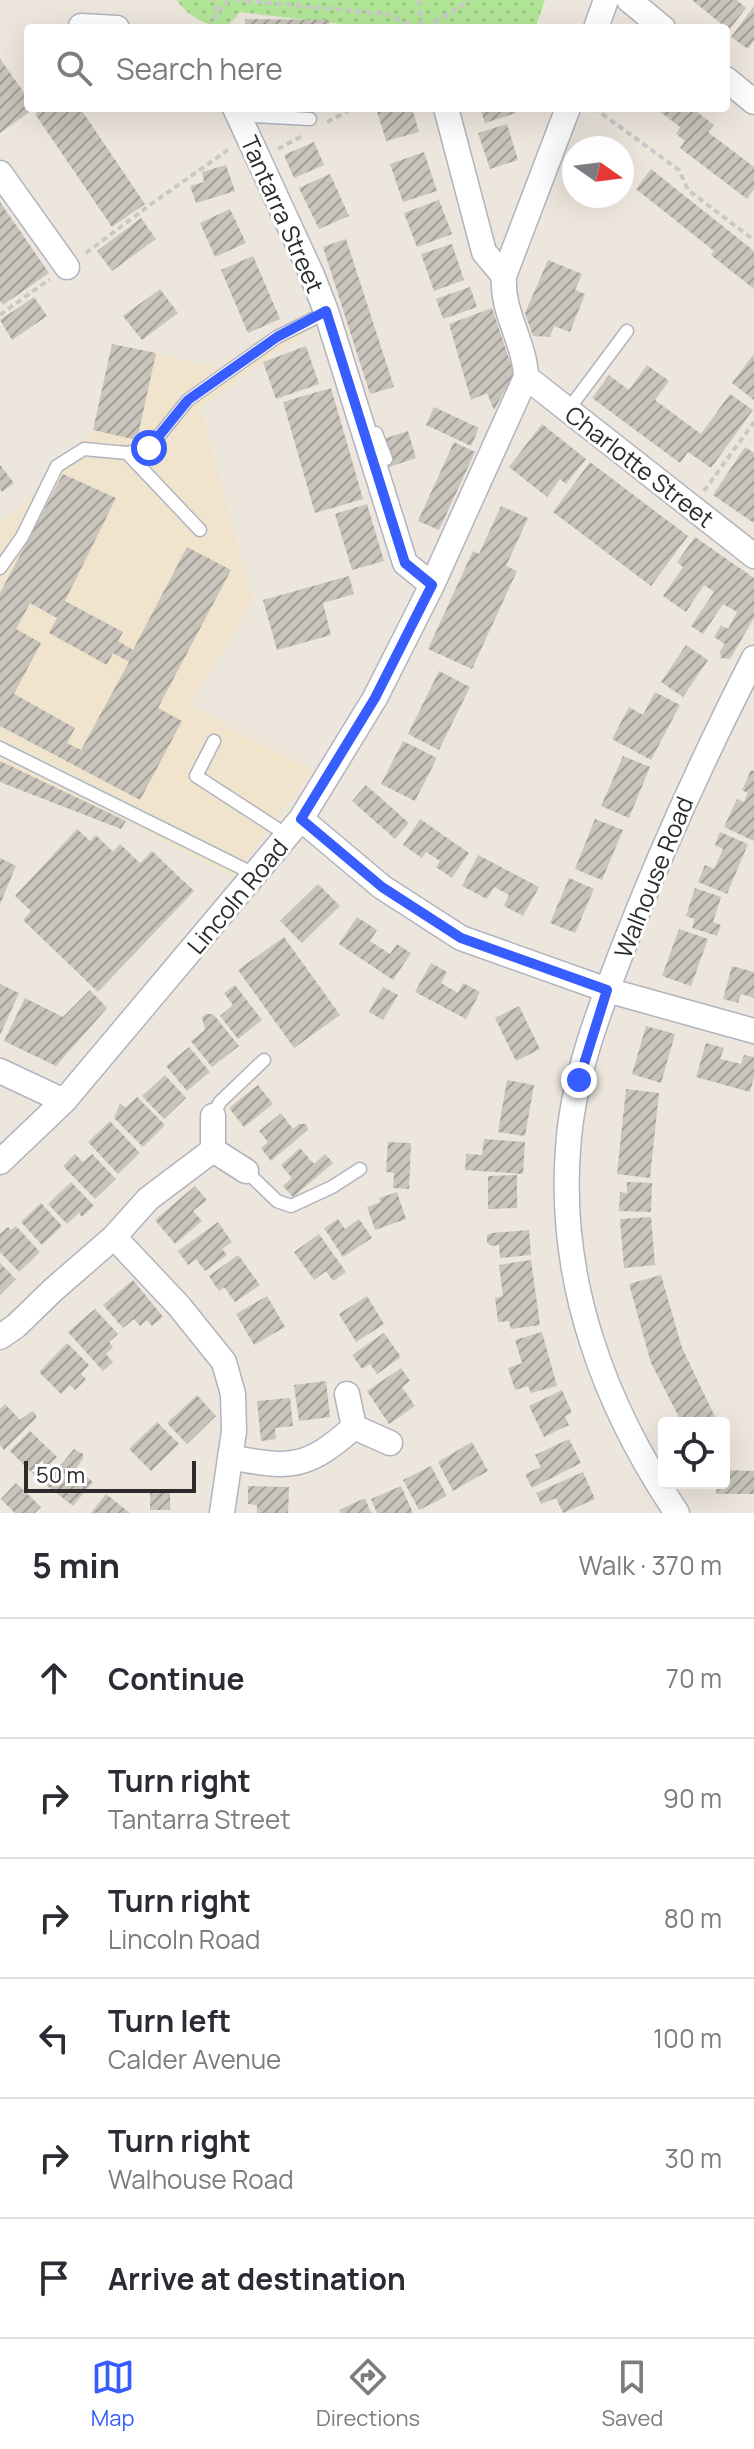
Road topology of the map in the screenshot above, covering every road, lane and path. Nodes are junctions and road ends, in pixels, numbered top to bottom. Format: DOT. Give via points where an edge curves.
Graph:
graph roads {
  1 [pos="213,0"];
  2 [pos="229,0"];
  3 [pos="236,0"];
  4 [pos="313,0"];
  5 [pos="419,0"];
  6 [pos="470,0"];
  7 [pos="606,0"];
  8 [pos="629,0"];
  9 [pos="314,9"];
  10 [pos="218,12"];
  11 [pos="210,24"];
  12 [pos="412,24"];
  13 [pos="422,24"];
  14 [pos="429,24"];
  15 [pos="597,24"];
  16 [pos="658,24"];
  17 [pos="730,82"];
  18 [pos="754,102"];
  19 [pos="447,112"];
  20 [pos="566,112"];
  21 [pos="599,112"];
  22 [pos="310,119"];
  23 [pos="240,120"];
  24 [pos="0,173"];
  25 [pos="754,240"];
  26 [pos="67,267"];
  27 [pos="504,276"];
  28 [pos="326,311"];
  29 [pos="0,315"];
  30 [pos="627,331"];
  31 [pos="526,377"];
  32 [pos="568,410"];
  33 [pos="754,422"];
  34 [pos="127,453"];
  35 [pos="386,459"];
  36 [pos="693,506"];
  37 [pos="200,530"];
  38 [pos="754,556"];
  39 [pos="0,568"];
  40 [pos="432,585"];
  41 [pos="754,658"];
  42 [pos="214,741"];
  43 [pos="0,748"];
  44 [pos="294,827"];
  45 [pos="254,874"];
  46 [pos="607,990"];
  47 [pos="754,1031"];
  48 [pos="264,1060"];
  49 [pos="0,1071"];
  50 [pos="64,1101"];
  51 [pos="213,1116"];
  52 [pos="213,1150"];
  53 [pos="0,1162"];
  54 [pos="360,1169"];
  55 [pos="246,1171"];
  56 [pos="114,1237"];
  57 [pos="0,1337"];
  58 [pos="347,1394"];
  59 [pos="354,1427"];
  60 [pos="390,1443"];
  61 [pos="230,1457"];
  62 [pos="222,1513"];
  63 [pos="677,1513"];
  1 -- 10 [label="path"];
  2 -- 10 [label="path"];
  3 -- 9 [label="path"];
  4 -- 9 [label="path"];
  5 -- 13 [label="path"];
  6 -- 14 [label="path"];
  7 -- 15 [label="street"];
  8 -- 16 [label="street"];
  9 -- 12 [label="path" via="387,14"];
  10 -- 11 [label="path"];
  17 -- 18 [label="street"];
  19 -- 27 [label="street" via="484,252"];
  20 -- 27 [label="street"];
  21 -- 25 [label="path" via="679,170 688,190"];
  22 -- 23 [label="lane"];
  23 -- 26 [label="path" via="154,202"];
  23 -- 28 [label="street, Tantarra Street"];
  24 -- 26 [label="street"];
  26 -- 29 [label="path"];
  27 -- 31 [label="street" via="503,294"];
  28 -- 34 [label="lane" via="277,337 188,400 149,448"];
  28 -- 35 [label="lane"];
  28 -- 40 [label="street, Tantarra Street" via="405,563"];
  30 -- 32 [label="lane"];
  31 -- 32 [label="street, Charlotte Street"];
  31 -- 40 [label="street, Lincoln Road"];
  32 -- 36 [label="street, Charlotte Street"];
  33 -- 36 [label="path"];
  34 -- 37 [label="lane"];
  34 -- 39 [label="lane" via="84,449 57,466 22,537"];
  36 -- 38 [label="street, Charlotte Street"];
  40 -- 44 [label="street, Lincoln Road" via="375,698"];
  41 -- 46 [label="street, Walhouse Road" via="679,809"];
  42 -- 44 [label="lane" via="196,776"];
  43 -- 45 [label="lane"];
  44 -- 45 [label="street, Lincoln Road"];
  44 -- 46 [label="street" via="461,938"];
  45 -- 50 [label="street, Lincoln Road"];
  46 -- 47 [label="street"];
  46 -- 63 [label="street, Walhouse Road" via="579,1080 568,1144 569,1238 597,1362 632,1440"];
  48 -- 51 [label="lane" via="220,1102"];
  49 -- 50 [label="street"];
  50 -- 53 [label="street, Lincoln Road"];
  51 -- 52 [label="street"];
  52 -- 55 [label="street"];
  52 -- 56 [label="street" via="148,1199"];
  54 -- 55 [label="lane" via="291,1206 277,1201"];
  56 -- 57 [label="street"];
  56 -- 61 [label="street" via="224,1362 233,1394"];
  58 -- 59 [label="street"];
  59 -- 60 [label="street"];
  59 -- 61 [label="street" via="307,1461 270,1465"];
  61 -- 62 [label="street"];
}
